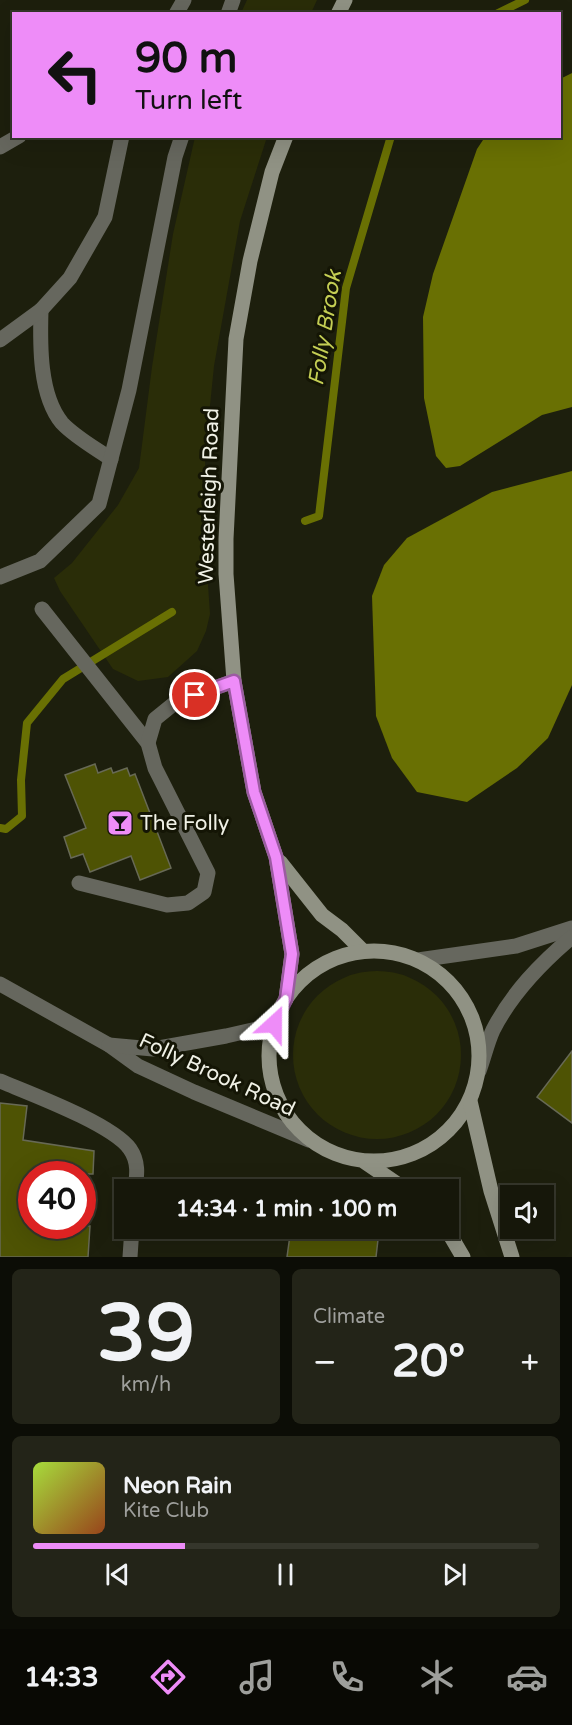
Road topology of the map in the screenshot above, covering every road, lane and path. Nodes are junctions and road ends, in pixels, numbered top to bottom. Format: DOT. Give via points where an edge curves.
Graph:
graph roads {
  1 [pos="15,138"];
  2 [pos="122,138"];
  3 [pos="181,138"];
  4 [pos="285,138"];
  5 [pos="0,147"];
  6 [pos="41,310"];
  7 [pos="0,340"];
  8 [pos="111,459"];
  9 [pos="0,577"];
  10 [pos="42,609"];
  11 [pos="234,681"];
  12 [pos="148,744"];
  13 [pos="276,857"];
  14 [pos="79,883"];
  15 [pos="572,928"];
  16 [pos="572,937"];
  17 [pos="363,951"];
  18 [pos="418,960"];
  19 [pos="0,984"];
  20 [pos="286,999"];
  21 [pos="274,1024"];
  22 [pos="109,1045"];
  23 [pos="479,1071"];
  24 [pos="0,1081"];
  25 [pos="470,1101"];
  26 [pos="309,1140"];
  27 [pos="365,1162"];
  28 [pos="136,1179"];
  29 [pos="390,1179"];
  30 [pos="131,1239"];
  31 [pos="452,1239"];
  32 [pos="130,1257"];
  33 [pos="463,1257"];
  34 [pos="512,1257"];
  1 -- 5 [label="street"];
  2 -- 6 [label="street" via="105,217 70,279"];
  3 -- 8 [label="street"];
  4 -- 11 [label="street, Westerleigh Road" via="272,172 250,261 236,339 226,539"];
  6 -- 7 [label="street"];
  6 -- 8 [label="street" via="43,369 56,415"];
  8 -- 9 [label="street" via="99,504 40,561"];
  10 -- 12 [label="street"];
  11 -- 12 [label="street" via="176,702 155,719"];
  11 -- 13 [label="street, Westerleigh Road" via="254,792"];
  12 -- 14 [label="street" via="155,768 208,873 204,892 188,903 167,906"];
  13 -- 17 [label="street, Westerleigh Road" via="322,915"];
  13 -- 20 [label="street, Westerleigh Road" via="292,954"];
  15 -- 18 [label="street" via="516,946"];
  16 -- 23 [label="street" via="518,991 493,1032"];
  17 -- 18 [label="street" via="391,952"];
  17 -- 20 [label="street" via="333,959 306,975"];
  18 -- 23 [label="street" via="441,974 469,1009 480,1044"];
  19 -- 22 [label="street, Folly Brook Road"];
  20 -- 21 [label="street"];
  21 -- 22 [label="street, Folly Brook Road" via="153,1049"];
  21 -- 26 [label="street" via="270,1075 291,1122"];
  22 -- 26 [label="street, Folly Brook Road" via="138,1066"];
  23 -- 25 [label="street"];
  24 -- 28 [label="street" via="114,1135 130,1149 137,1166"];
  25 -- 27 [label="street" via="452,1128 427,1148 397,1160"];
  25 -- 34 [label="street" via="491,1191"];
  26 -- 27 [label="street" via="336,1155"];
  27 -- 29 [label="street"];
  30 -- 32 [label="street"];
  31 -- 33 [label="street"];
}
